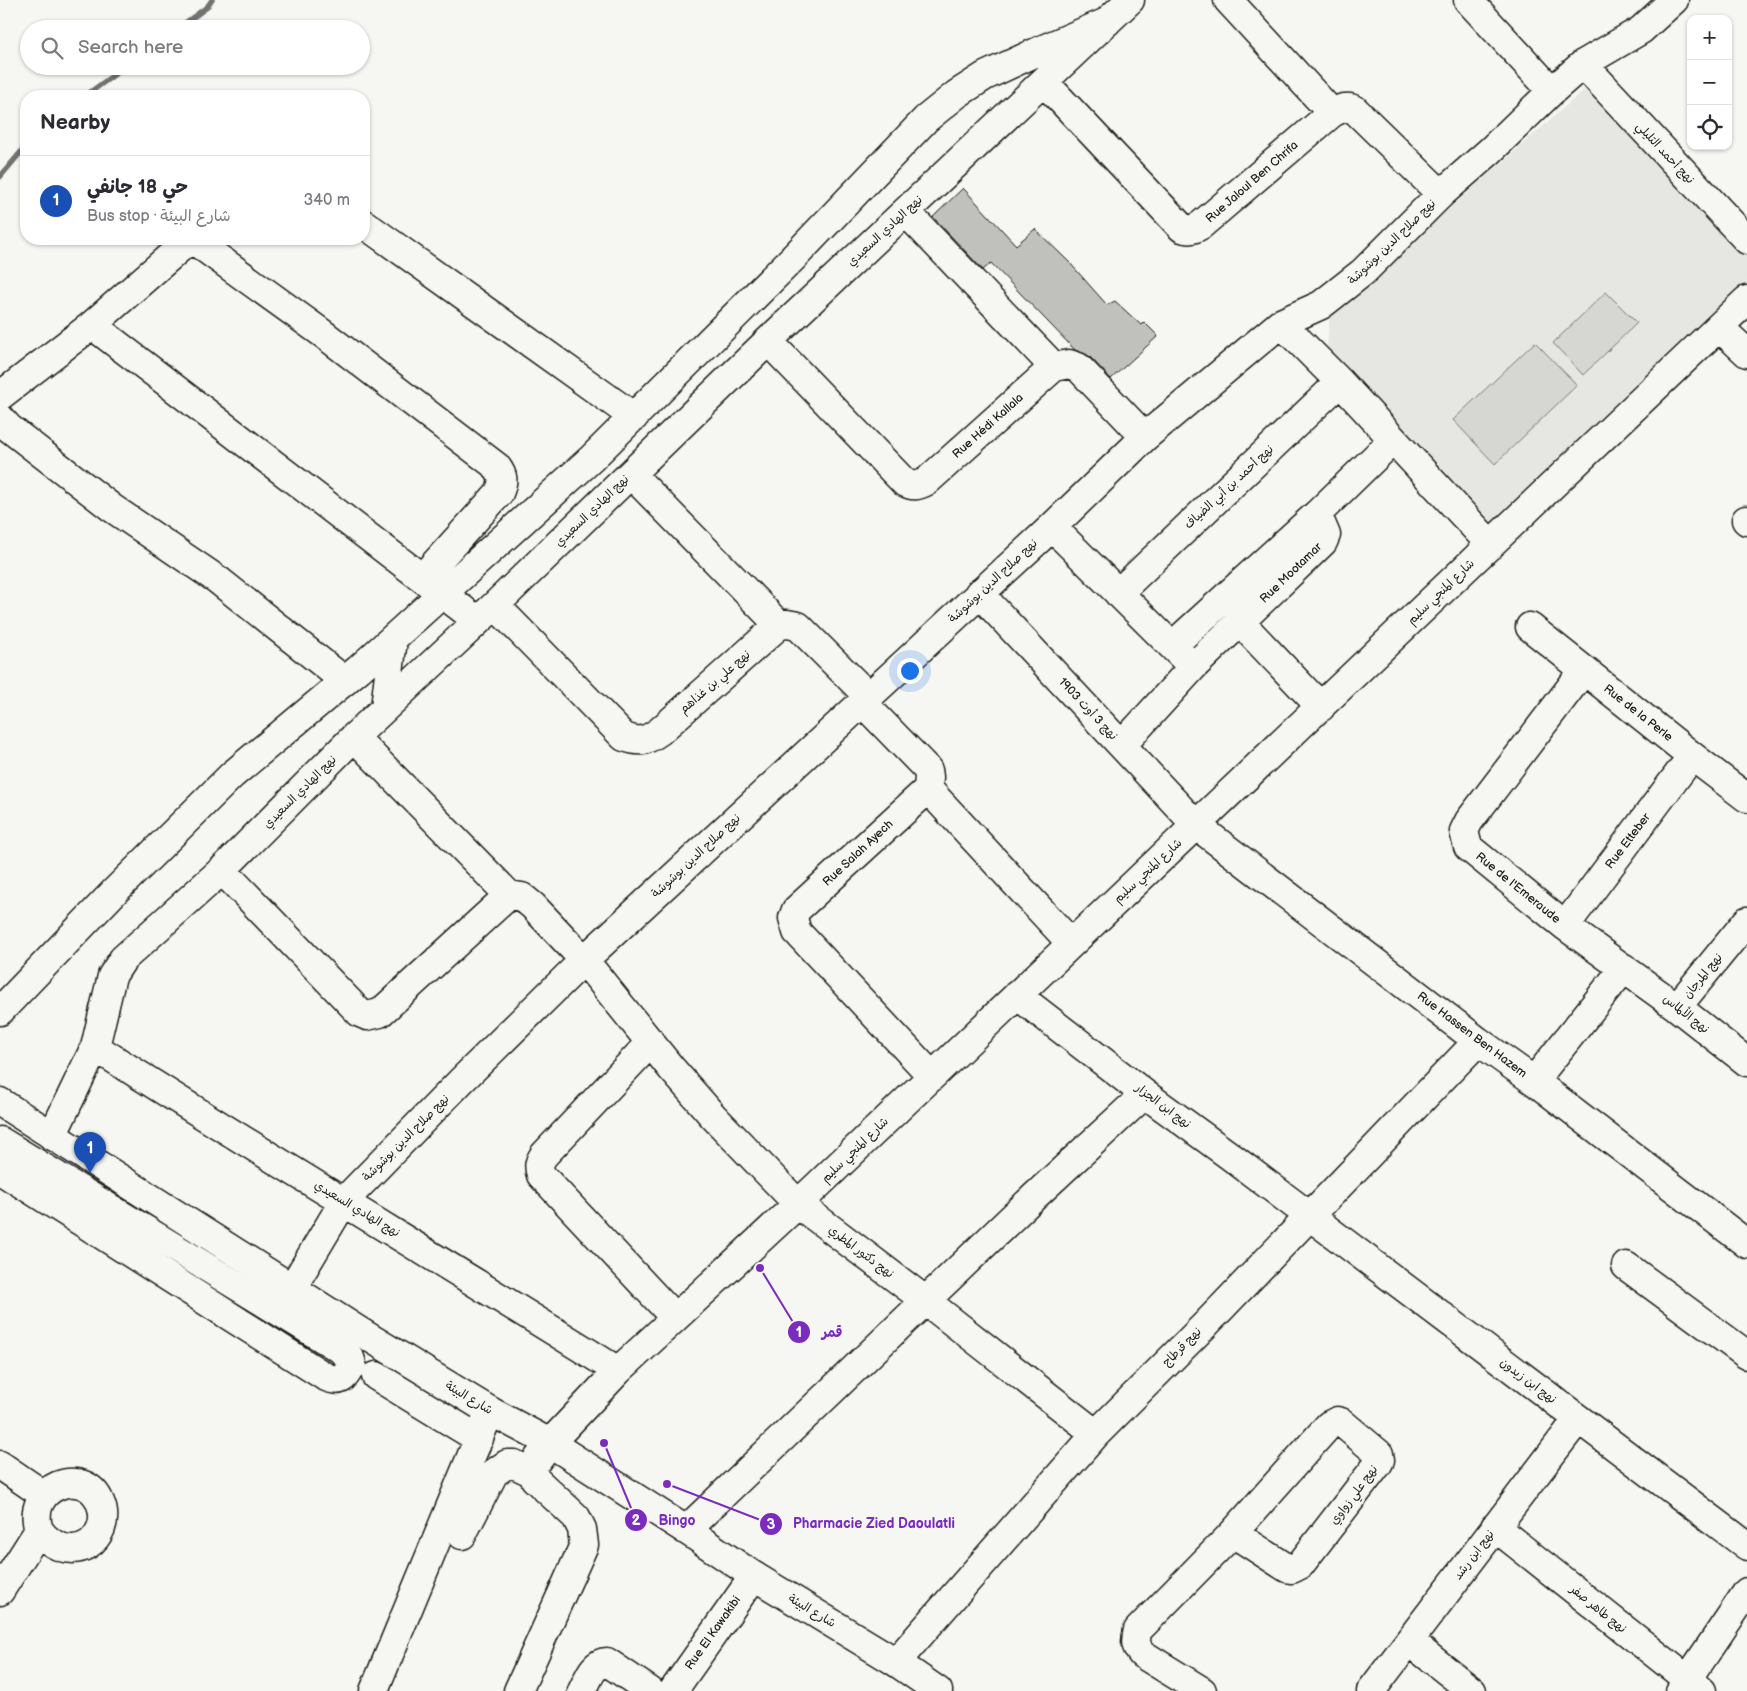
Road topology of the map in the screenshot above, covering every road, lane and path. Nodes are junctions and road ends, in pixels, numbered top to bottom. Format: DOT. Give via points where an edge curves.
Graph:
graph roads {
  1 [pos="1130,0"];
  2 [pos="1228,0"];
  3 [pos="1468,0"];
  4 [pos="1674,0"];
  5 [pos="1107,22"];
  6 [pos="1583,64"];
  7 [pos="1044,82"];
  8 [pos="1552,92"];
  9 [pos="1332,113"];
  10 [pos="1442,194"];
  11 [pos="906,212"];
  12 [pos="370,228"];
  13 [pos="1747,240"];
  14 [pos="185,245"];
  15 [pos="200,245"];
  16 [pos="1747,300"];
  17 [pos="1282,323"];
  18 [pos="92,324"];
  19 [pos="1719,327"];
  20 [pos="768,341"];
  21 [pos="1747,353"];
  22 [pos="1054,367"];
  23 [pos="1340,382"];
  24 [pos="0,396"];
  25 [pos="634,417"];
  26 [pos="0,418"];
  27 [pos="1145,437"];
  28 [pos="1393,440"];
  29 [pos="631,474"];
  30 [pos="1317,514"];
  31 [pos="1052,527"];
  32 [pos="1490,545"];
  33 [pos="433,586"];
  34 [pos="979,593"];
  35 [pos="1118,593"];
  36 [pos="487,613"];
  37 [pos="1239,621"];
  38 [pos="779,625"];
  39 [pos="1530,627"];
  40 [pos="393,639"];
  41 [pos="1172,646"];
  42 [pos="1193,667"];
  43 [pos="1584,670"];
  44 [pos="344,682"];
  45 [pos="865,699"];
  46 [pos="1321,707"];
  47 [pos="385,708"];
  48 [pos="354,737"];
  49 [pos="1122,745"];
  50 [pos="1692,756"];
  51 [pos="928,789"];
  52 [pos="1747,798"];
  53 [pos="1197,826"];
  54 [pos="222,870"];
  55 [pos="509,895"];
  56 [pos="1747,921"];
  57 [pos="1565,926"];
  58 [pos="1071,943"];
  59 [pos="584,960"];
  60 [pos="1624,968"];
  61 [pos="1017,995"];
  62 [pos="1677,1007"];
  63 [pos="0,1011"];
  64 [pos="1478,1041"];
  65 [pos="651,1042"];
  66 [pos="95,1047"];
  67 [pos="1747,1062"];
  68 [pos="932,1076"];
  69 [pos="1534,1082"];
  70 [pos="1145,1094"];
  71 [pos="0,1102"];
  72 [pos="52,1136"];
  73 [pos="0,1141"];
  74 [pos="0,1170"];
  75 [pos="344,1201"];
  76 [pos="798,1204"];
  77 [pos="1309,1217"];
  78 [pos="1747,1244"];
  79 [pos="1626,1266"];
  80 [pos="292,1288"];
  81 [pos="926,1301"];
  82 [pos="675,1318"];
  83 [pos="1747,1355"];
  84 [pos="618,1371"];
  85 [pos="376,1376"];
  86 [pos="490,1411"];
  87 [pos="1578,1419"];
  88 [pos="1096,1434"];
  89 [pos="479,1439"];
  90 [pos="550,1443"];
  91 [pos="0,1465"];
  92 [pos="533,1473"];
  93 [pos="44,1495"];
  94 [pos="1495,1527"];
  95 [pos="39,1530"];
  96 [pos="686,1530"];
  97 [pos="1233,1533"];
  98 [pos="462,1535"];
  99 [pos="1747,1546"];
  100 [pos="754,1576"];
  101 [pos="0,1591"];
  102 [pos="1747,1592"];
  103 [pos="1409,1641"];
  104 [pos="896,1662"];
  105 [pos="1690,1688"];
  106 [pos="374,1691"];
  107 [pos="518,1691"];
  108 [pos="582,1691"];
  109 [pos="650,1691"];
  110 [pos="673,1691"];
  111 [pos="938,1691"];
  112 [pos="1202,1691"];
  113 [pos="1371,1691"];
  114 [pos="1472,1691"];
  1 -- 5 [label="street, نهج الهادي السعيدي"];
  2 -- 9 [label="street"];
  3 -- 8 [label="street"];
  4 -- 6 [label="street, نهج صلاح الدين بوشوشة" via="1641,30"];
  5 -- 7 [label="street, نهج الهادي السعيدي"];
  5 -- 25 [label="street" via="985,76 926,118 793,258"];
  6 -- 8 [label="street, نهج صلاح الدين بوشوشة"];
  6 -- 13 [label="street, نهج أحمد التليلي"];
  7 -- 9 [label="street, Rue Jaloul Ben Chrifa" via="1186,230 1201,225"];
  7 -- 11 [label="street, نهج الهادي السعيدي"];
  8 -- 10 [label="street, نهج صلاح الدين بوشوشة"];
  9 -- 10 [label="street" via="1350,107 1355,110"];
  10 -- 17 [label="street, نهج صلاح الدين بوشوشة" via="1364,272 1321,305"];
  11 -- 20 [label="street, نهج الهادي السعيدي"];
  11 -- 22 [label="street"];
  12 -- 25 [label="street"];
  14 -- 18 [label="street"];
  15 -- 33 [label="street" via="330,339 496,466 502,474 504,482 499,493"];
  16 -- 19 [label="street, شارع المنجي سليم"];
  17 -- 23 [label="street"];
  17 -- 27 [label="street, نهج صلاح الدين بوشوشة"];
  18 -- 24 [label="street"];
  18 -- 33 [label="street, نهج علي بن غذاهم"];
  19 -- 21 [label="street"];
  19 -- 32 [label="street, شارع المنجي سليم"];
  20 -- 22 [label="street, Rue Hédi Kallala" via="911,486 927,480"];
  20 -- 29 [label="street, نهج الهادي السعيدي"];
  22 -- 27 [label="street" via="1069,364 1078,367"];
  23 -- 28 [label="street"];
  23 -- 35 [label="street, نهج أحمد بن أبي الضياف"];
  25 -- 33 [label="street" via="590,459"];
  26 -- 44 [label="street" via="112,508 218,580"];
  27 -- 31 [label="street, نهج صلاح الدين بوشوشة"];
  28 -- 30 [label="street"];
  28 -- 32 [label="street"];
  29 -- 36 [label="street, نهج الهادي السعيدي"];
  29 -- 38 [label="street"];
  30 -- 37 [label="street, Rue Mootamar" via="1326,535 1324,542"];
  30 -- 41 [label="street, Rue Mootamar"];
  31 -- 34 [label="street, نهج صلاح الدين بوشوشة"];
  31 -- 35 [label="street"];
  32 -- 46 [label="street, شارع المنجي سليم"];
  33 -- 36 [label="street, نهج علي بن غذاهم"];
  33 -- 40 [label="street"];
  34 -- 45 [label="street, نهج صلاح الدين بوشوشة"];
  34 -- 49 [label="street, نهج 3 أوت 1903"];
  35 -- 41 [label="street"];
  36 -- 38 [label="street, نهج علي بن غذاهم" via="624,738 637,741 648,739 660,730"];
  36 -- 47 [label="street, نهج الهادي السعيدي"];
  37 -- 42 [label="street, Rue Mootamar"];
  37 -- 46 [label="street"];
  38 -- 45 [label="street" via="798,626"];
  39 -- 43 [label="street, Rue de la Perle"];
  40 -- 44 [label="street"];
  40 -- 47 [label="street"];
  41 -- 42 [label="street"];
  42 -- 49 [label="street, Rue Mootamar"];
  43 -- 50 [label="street, Rue de la Perle"];
  43 -- 57 [label="street, Rue de l'Emeraude" via="1468,821 1464,831 1468,847"];
  44 -- 63 [label="street" via="232,775"];
  45 -- 51 [label="street" via="928,770"];
  45 -- 59 [label="street, نهج صلاح الدين بوشوشة"];
  46 -- 53 [label="street, شارع المنجي سليم"];
  47 -- 48 [label="street, نهج الهادي السعيدي"];
  48 -- 54 [label="street, نهج الهادي السعيدي"];
  48 -- 55 [label="street"];
  49 -- 53 [label="street, نهج 3 أوت 1903"];
  50 -- 52 [label="street, Rue de la Perle"];
  50 -- 57 [label="street, Rue Etteber"];
  51 -- 58 [label="street"];
  51 -- 68 [label="street, Rue Salah Ayech" via="796,910 793,918 797,932"];
  53 -- 58 [label="street, شارع المنجي سليم"];
  53 -- 64 [label="street, Rue Hassen Ben Hazem"];
  54 -- 55 [label="street" via="360,1013 367,1016 380,1013"];
  54 -- 66 [label="street, نهج الهادي السعيدي" via="120,963 112,976"];
  55 -- 59 [label="street, نهج دكتور المطري" via="522,897 533,906"];
  56 -- 62 [label="street, نهج المرجان"];
  57 -- 60 [label="street, Rue de l'Emeraude"];
  58 -- 61 [label="street, شارع المنجي سليم"];
  59 -- 65 [label="street, نهج دكتور المطري"];
  59 -- 75 [label="street, نهج صلاح الدين بوشوشة"];
  60 -- 62 [label="street, نهج الألماس"];
  60 -- 69 [label="street"];
  61 -- 68 [label="street, شارع المنجي سليم"];
  61 -- 70 [label="street, نهج ابن الجزار"];
  62 -- 67 [label="street, نهج الألماس"];
  64 -- 69 [label="street, Rue Hassen Ben Hazem"];
  64 -- 77 [label="street, نهج قرطاج"];
  65 -- 76 [label="street, نهج دكتور المطري" via="713,1116"];
  65 -- 82 [label="street" via="544,1155 539,1167 541,1175"];
  66 -- 72 [label="street, نهج الهادي السعيدي"];
  66 -- 75 [label="street, نهج الهادي السعيدي" via="217,1126"];
  68 -- 76 [label="street, شارع المنجي سليم"];
  69 -- 78 [label="street, Rue Hassen Ben Hazem"];
  70 -- 77 [label="street, نهج ابن الجزار"];
  70 -- 81 [label="street"];
  71 -- 72 [label="street, شارع البيئة"];
  72 -- 80 [label="street, شارع البيئة"];
  73 -- 74 [label="street" via="342,1350 352,1364 348,1373 333,1381 324,1376"];
  75 -- 80 [label="street, نهج صلاح الدين بوشوشة"];
  75 -- 84 [label="street, نهج الهادي السعيدي"];
  76 -- 81 [label="street, نهج دكتور المطري"];
  76 -- 82 [label="street, شارع المنجي سليم"];
  77 -- 87 [label="street, نهج ابن زيدون"];
  77 -- 88 [label="street, نهج قرطاج"];
  79 -- 83 [label="street"];
  80 -- 86 [label="street, شارع البيئة"];
  81 -- 88 [label="street, نهج دكتور المطري"];
  81 -- 96 [label="street"];
  82 -- 84 [label="street, شارع المنجي سليم"];
  84 -- 90 [label="street, شارع المنجي سليم"];
  85 -- 89 [label="street"];
  86 -- 89 [label="street"];
  86 -- 90 [label="street, شارع البيئة"];
  87 -- 94 [label="street, نهج ابن رشد"];
  87 -- 99 [label="street, نهج ابن زيدون"];
  88 -- 104 [label="street, نهج قرطاج"];
  89 -- 106 [label="street"];
  90 -- 92 [label="street, شارع المنجي سليم" via="534,1464"];
  90 -- 96 [label="street, شارع البيئة"];
  91 -- 93 [label="street"];
  92 -- 98 [label="street" via="514,1464 498,1469"];
  92 -- 107 [label="street" via="535,1479 576,1517 584,1545"];
  93 -- 95 [label="street" via="36,1512"];
  93 -- 95 [label="street" via="64,1483 80,1484 99,1499 103,1523 100,1532 87,1545 69,1550 52,1544"];
  94 -- 103 [label="street, نهج ابن رشد"];
  94 -- 105 [label="street, نهج طاهر صفر"];
  95 -- 101 [label="street"];
  96 -- 100 [label="street, شارع البيئة"];
  97 -- 97 [label="street, نهج علي زواوي" via="1334,1422 1341,1422 1379,1454 1378,1464 1296,1568 1287,1568"];
  97 -- 112 [label="street, نهج علي زواوي" via="1138,1630 1136,1638 1136,1647 1142,1654"];
  100 -- 104 [label="street, شارع البيئة"];
  100 -- 110 [label="street, Rue El Kawakibi"];
  102 -- 105 [label="street"];
  103 -- 113 [label="street, نهج ابن رشد"];
  103 -- 114 [label="street"];
  104 -- 111 [label="street, شارع البيئة"];
  108 -- 109 [label="street" via="601,1662 612,1664"];
}
